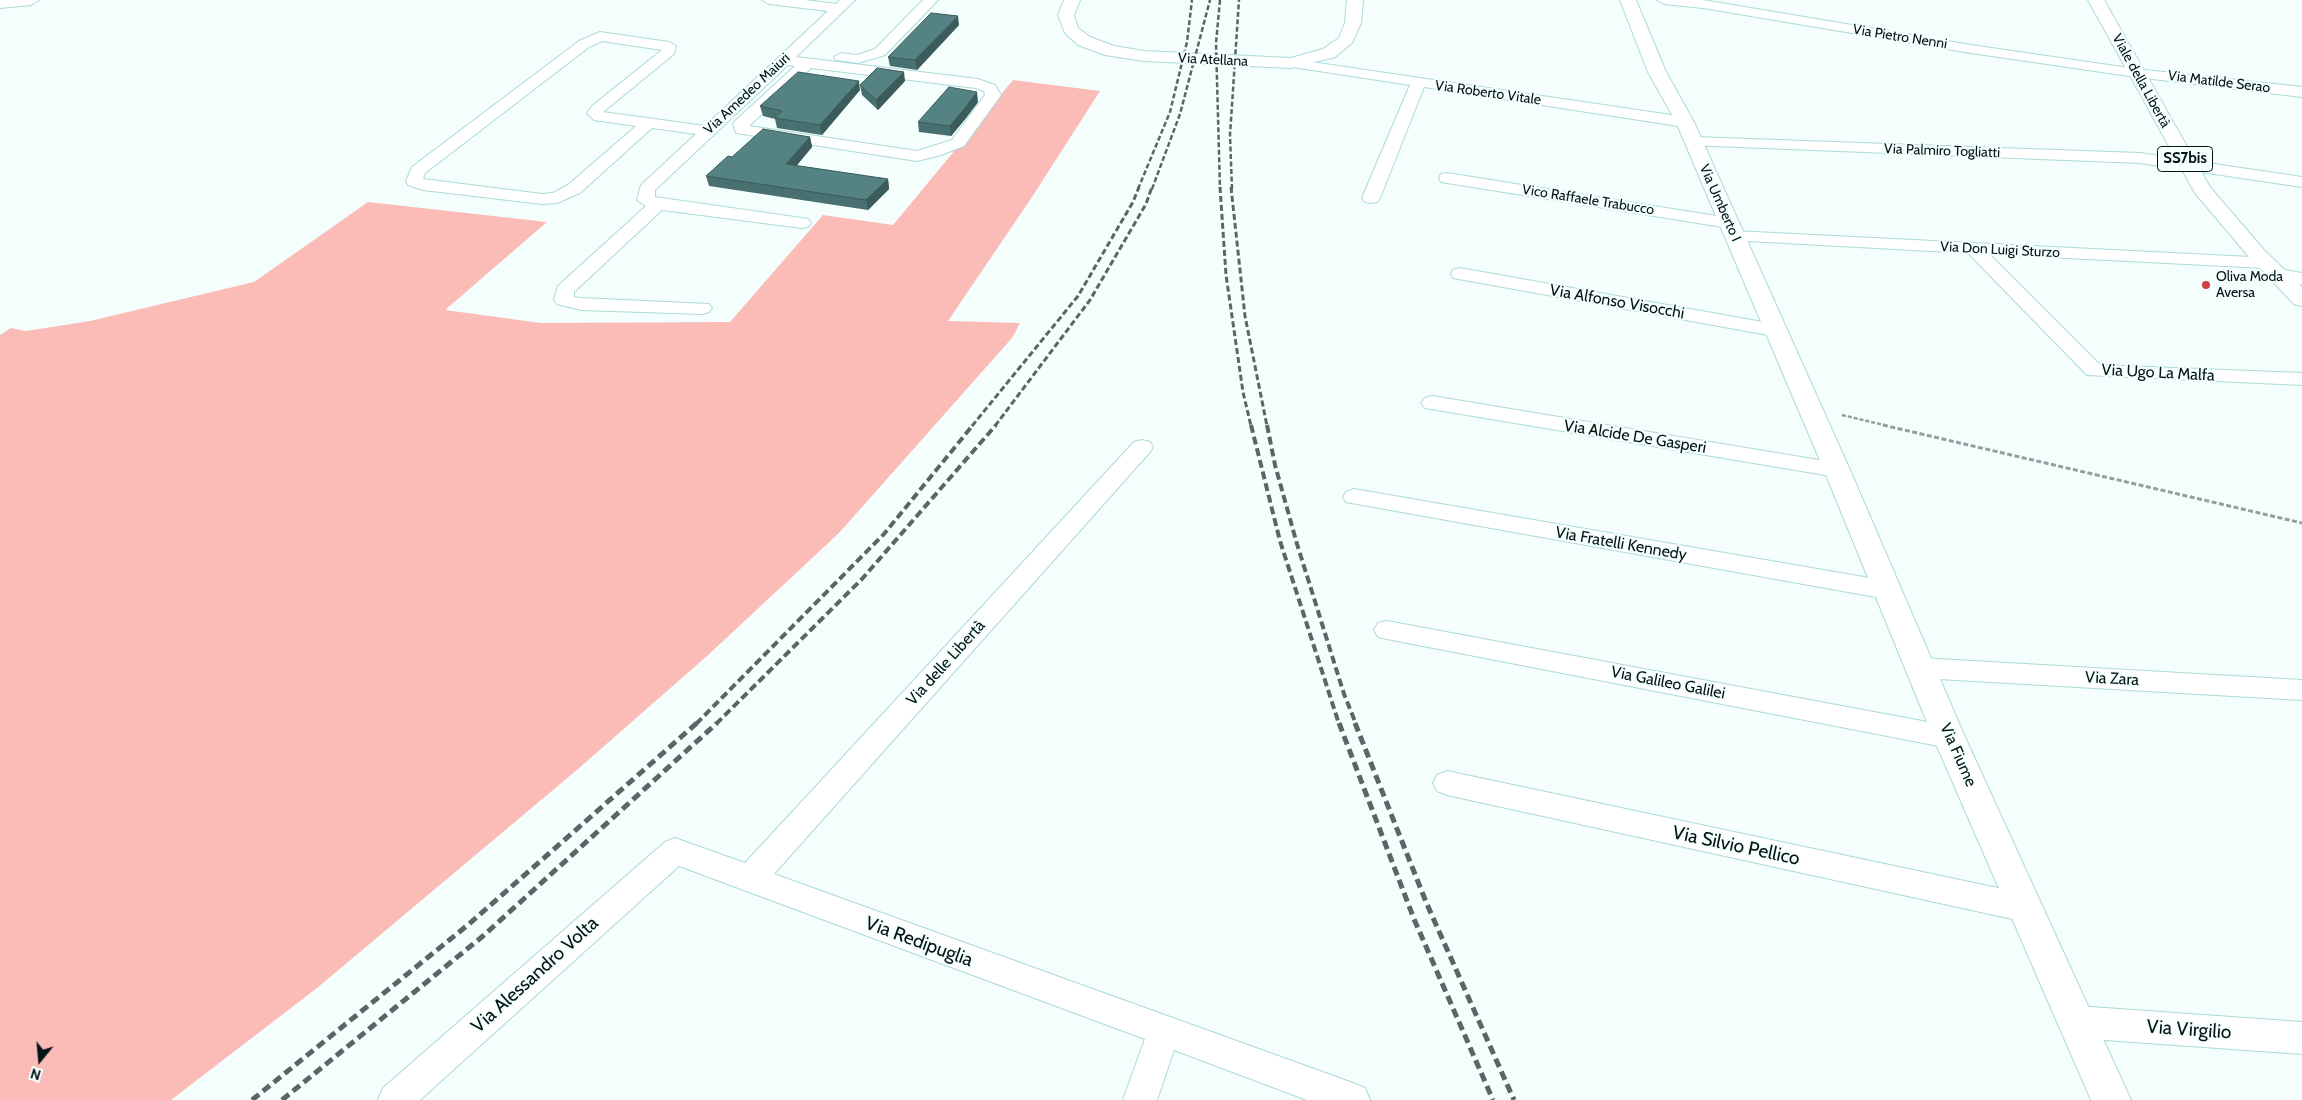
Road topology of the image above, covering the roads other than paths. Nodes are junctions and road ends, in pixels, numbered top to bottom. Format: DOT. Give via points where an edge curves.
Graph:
graph roads {
  1 [pos="31,0"];
  2 [pos="769,0"];
  3 [pos="931,0"];
  4 [pos="1072,0"];
  5 [pos="1355,0"];
  6 [pos="1628,0"];
  7 [pos="1664,0"];
  8 [pos="2096,0"];
  9 [pos="0,3"];
  10 [pos="844,4"];
  11 [pos="789,56"];
  12 [pos="807,63"];
  13 [pos="1292,63"];
  14 [pos="2136,73"];
  15 [pos="1418,83"];
  16 [pos="2302,92"];
  17 [pos="1685,122"];
  18 [pos="649,123"];
  19 [pos="709,131"];
  20 [pos="1694,142"];
  21 [pos="2189,166"];
  22 [pos="1447,178"];
  23 [pos="2302,182"];
  24 [pos="1370,198"];
  25 [pos="658,204"];
  26 [pos="802,223"];
  27 [pos="1732,229"];
  28 [pos="1974,249"];
  29 [pos="2271,269"];
  30 [pos="1460,274"];
  31 [pos="2302,279"];
  32 [pos="2302,299"];
  33 [pos="702,308"];
  34 [pos="1774,330"];
  35 [pos="2302,379"];
  36 [pos="1432,403"];
  37 [pos="1810,408"];
  38 [pos="1142,447"];
  39 [pos="1837,470"];
  40 [pos="1354,498"];
  41 [pos="1887,590"];
  42 [pos="1387,630"];
  43 [pos="1921,668"];
  44 [pos="2302,690"];
  45 [pos="1949,737"];
  46 [pos="1446,784"];
  47 [pos="675,851"];
  48 [pos="750,879"];
  49 [pos="2026,908"];
  50 [pos="2077,1022"];
  51 [pos="1164,1032"];
  52 [pos="2302,1038"];
  53 [pos="395,1100"];
  54 [pos="1140,1100"];
  55 [pos="1353,1100"];
  56 [pos="2111,1100"];
  1 -- 9 [label="main road"];
  2 -- 10 [label="street"];
  3 -- 11 [label="street" via="880,52 858,59"];
  4 -- 13 [label="main road, Via Atellana" via="1066,15 1071,30 1084,41 1110,51 1171,58"];
  5 -- 13 [label="main road, Via Atellana" via="1354,24 1346,40 1329,53"];
  6 -- 17 [label="main road, Via Umberto I" via="1657,72"];
  7 -- 14 [label="street, Via Pietro Nenni"];
  8 -- 14 [label="main road, Viale della Libertà / SS7bis"];
  10 -- 11 [label="street, Via Amedeo Maiuri"];
  11 -- 12 [label="street"];
  11 -- 19 [label="street, Via Amedeo Maiuri"];
  12 -- 12 [label="street" via="741,124 742,130 917,156 958,143 993,96 990,88 978,84"];
  13 -- 15 [label="street, Via Roberto Vitale"];
  14 -- 16 [label="street, Via Matilde Serao"];
  14 -- 21 [label="main road, Viale della Libertà / SS7bis"];
  15 -- 17 [label="street, Via Roberto Vitale"];
  15 -- 24 [label="street"];
  17 -- 20 [label="main road, Via Umberto I"];
  18 -- 18 [label="street" via="574,189 557,198 423,185 414,180 418,171 584,44 600,36 669,46 669,50 595,113 600,117"];
  18 -- 19 [label="street"];
  19 -- 25 [label="street, Via Amedeo Maiuri" via="647,188 646,200"];
  20 -- 21 [label="street, Via Palmiro Togliatti" via="2140,158"];
  20 -- 27 [label="main road, Via Umberto I"];
  21 -- 23 [label="street, Via Palmiro Togliatti"];
  21 -- 29 [label="main road, Viale della Libertà / SS7bis" via="2202,189"];
  22 -- 27 [label="street, Vico Raffaele Trabucco"];
  25 -- 26 [label="street"];
  25 -- 33 [label="street" via="565,290 564,300 581,304"];
  27 -- 28 [label="street, Via Don Luigi Sturzo"];
  27 -- 34 [label="main road, Via Umberto I"];
  28 -- 29 [label="street, Via Don Luigi Sturzo"];
  28 -- 35 [label="street, Via Ugo La Malfa" via="2094,371"];
  29 -- 31 [label="street, Via Don Luigi Sturzo"];
  29 -- 32 [label="main road, Viale della Libertà / SS7bis"];
  30 -- 34 [label="street, Via Alfonso Visocchi"];
  34 -- 37 [label="main road, Via Umberto I"];
  36 -- 39 [label="street, Via Alcide De Gasperi"];
  37 -- 39 [label="main road, Via Fiume"];
  38 -- 48 [label="street, Via delle Libertà"];
  39 -- 41 [label="main road, Via Fiume"];
  40 -- 41 [label="street, Via Fratelli Kennedy"];
  41 -- 43 [label="main road, Via Fiume"];
  42 -- 45 [label="street, Via Galileo Galilei"];
  43 -- 44 [label="street, Via Zara"];
  43 -- 45 [label="main road, Via Fiume"];
  45 -- 49 [label="main road, Via Fiume"];
  46 -- 49 [label="street, Via Silvio Pellico"];
  47 -- 48 [label="street, Via Redipuglia"];
  47 -- 53 [label="street, Via Alessandro Volta"];
  48 -- 51 [label="street, Via Redipuglia"];
  49 -- 50 [label="main road, Via Fiume"];
  50 -- 52 [label="street, Via Virgilio"];
  50 -- 56 [label="main road, Via Fiume"];
  51 -- 54 [label="street"];
  51 -- 55 [label="street, Via Redipuglia"];
}
